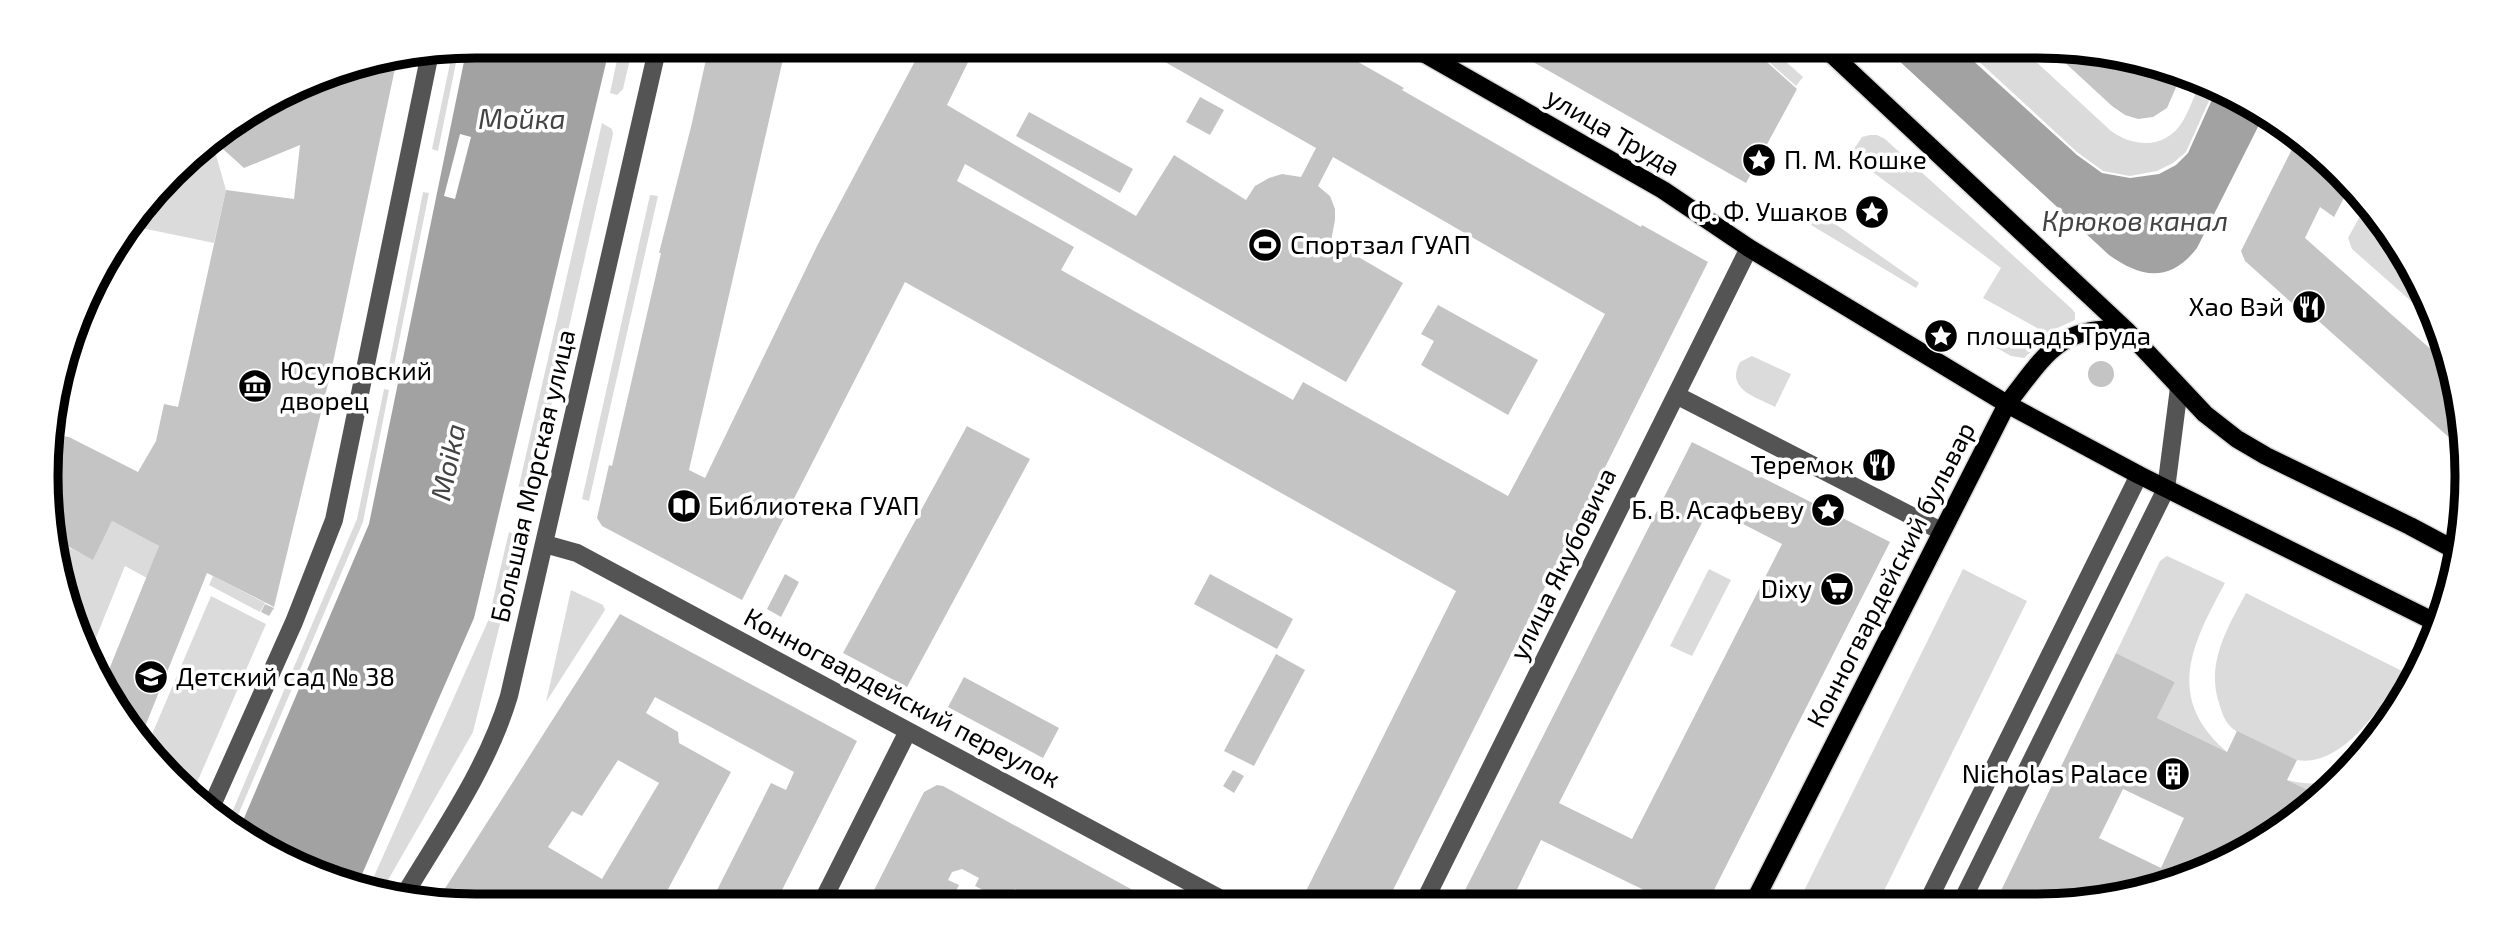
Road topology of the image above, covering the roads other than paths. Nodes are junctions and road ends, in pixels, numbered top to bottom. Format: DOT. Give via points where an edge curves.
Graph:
graph roads {
  1 [pos="655,58"];
  2 [pos="1432,58"];
  3 [pos="1836,58"];
  4 [pos="428,60"];
  5 [pos="1749,248"];
  6 [pos="2126,330"];
  7 [pos="2179,388"];
  8 [pos="1676,395"];
  9 [pos="2007,404"];
  10 [pos="2139,475"];
  11 [pos="2166,489"];
  12 [pos="1941,531"];
  13 [pos="545,544"];
  14 [pos="2449,547"];
  15 [pos="2429,619"];
  16 [pos="908,731"];
  17 [pos="214,802"];
  18 [pos="408,889"];
  19 [pos="826,894"];
  20 [pos="1212,894"];
  21 [pos="1428,894"];
  22 [pos="1758,894"];
  23 [pos="1931,894"];
  24 [pos="1965,894"];
  1 -- 13 [label="street, Большая Морская улица"];
  2 -- 5 [label="main road, улица Труда" via="1663,190"];
  3 -- 6 [label="main road"];
  4 -- 17 [label="street" via="334,520"];
  5 -- 8 [label="street, улица Якубовича"];
  5 -- 9 [label="main road"];
  6 -- 7 [label="main road"];
  6 -- 9 [label="main road, Конногвардейский бульвар" via="2102,328 2061,342"];
  7 -- 11 [label="street"];
  7 -- 14 [label="main road" via="2205,414 2266,456"];
  8 -- 12 [label="street"];
  8 -- 21 [label="street, улица Якубовича"];
  9 -- 10 [label="main road"];
  9 -- 12 [label="main road, Конногвардейский бульвар"];
  10 -- 11 [label="main road"];
  10 -- 23 [label="street"];
  11 -- 15 [label="main road"];
  11 -- 24 [label="street"];
  12 -- 22 [label="main road, Конногвардейский бульвар"];
  13 -- 16 [label="street, Конногвардейский переулок" via="577,553"];
  13 -- 18 [label="street, Большая Морская улица" via="499,729 482,766"];
  16 -- 19 [label="street"];
  16 -- 20 [label="street, Конногвардейский переулок"];
}
